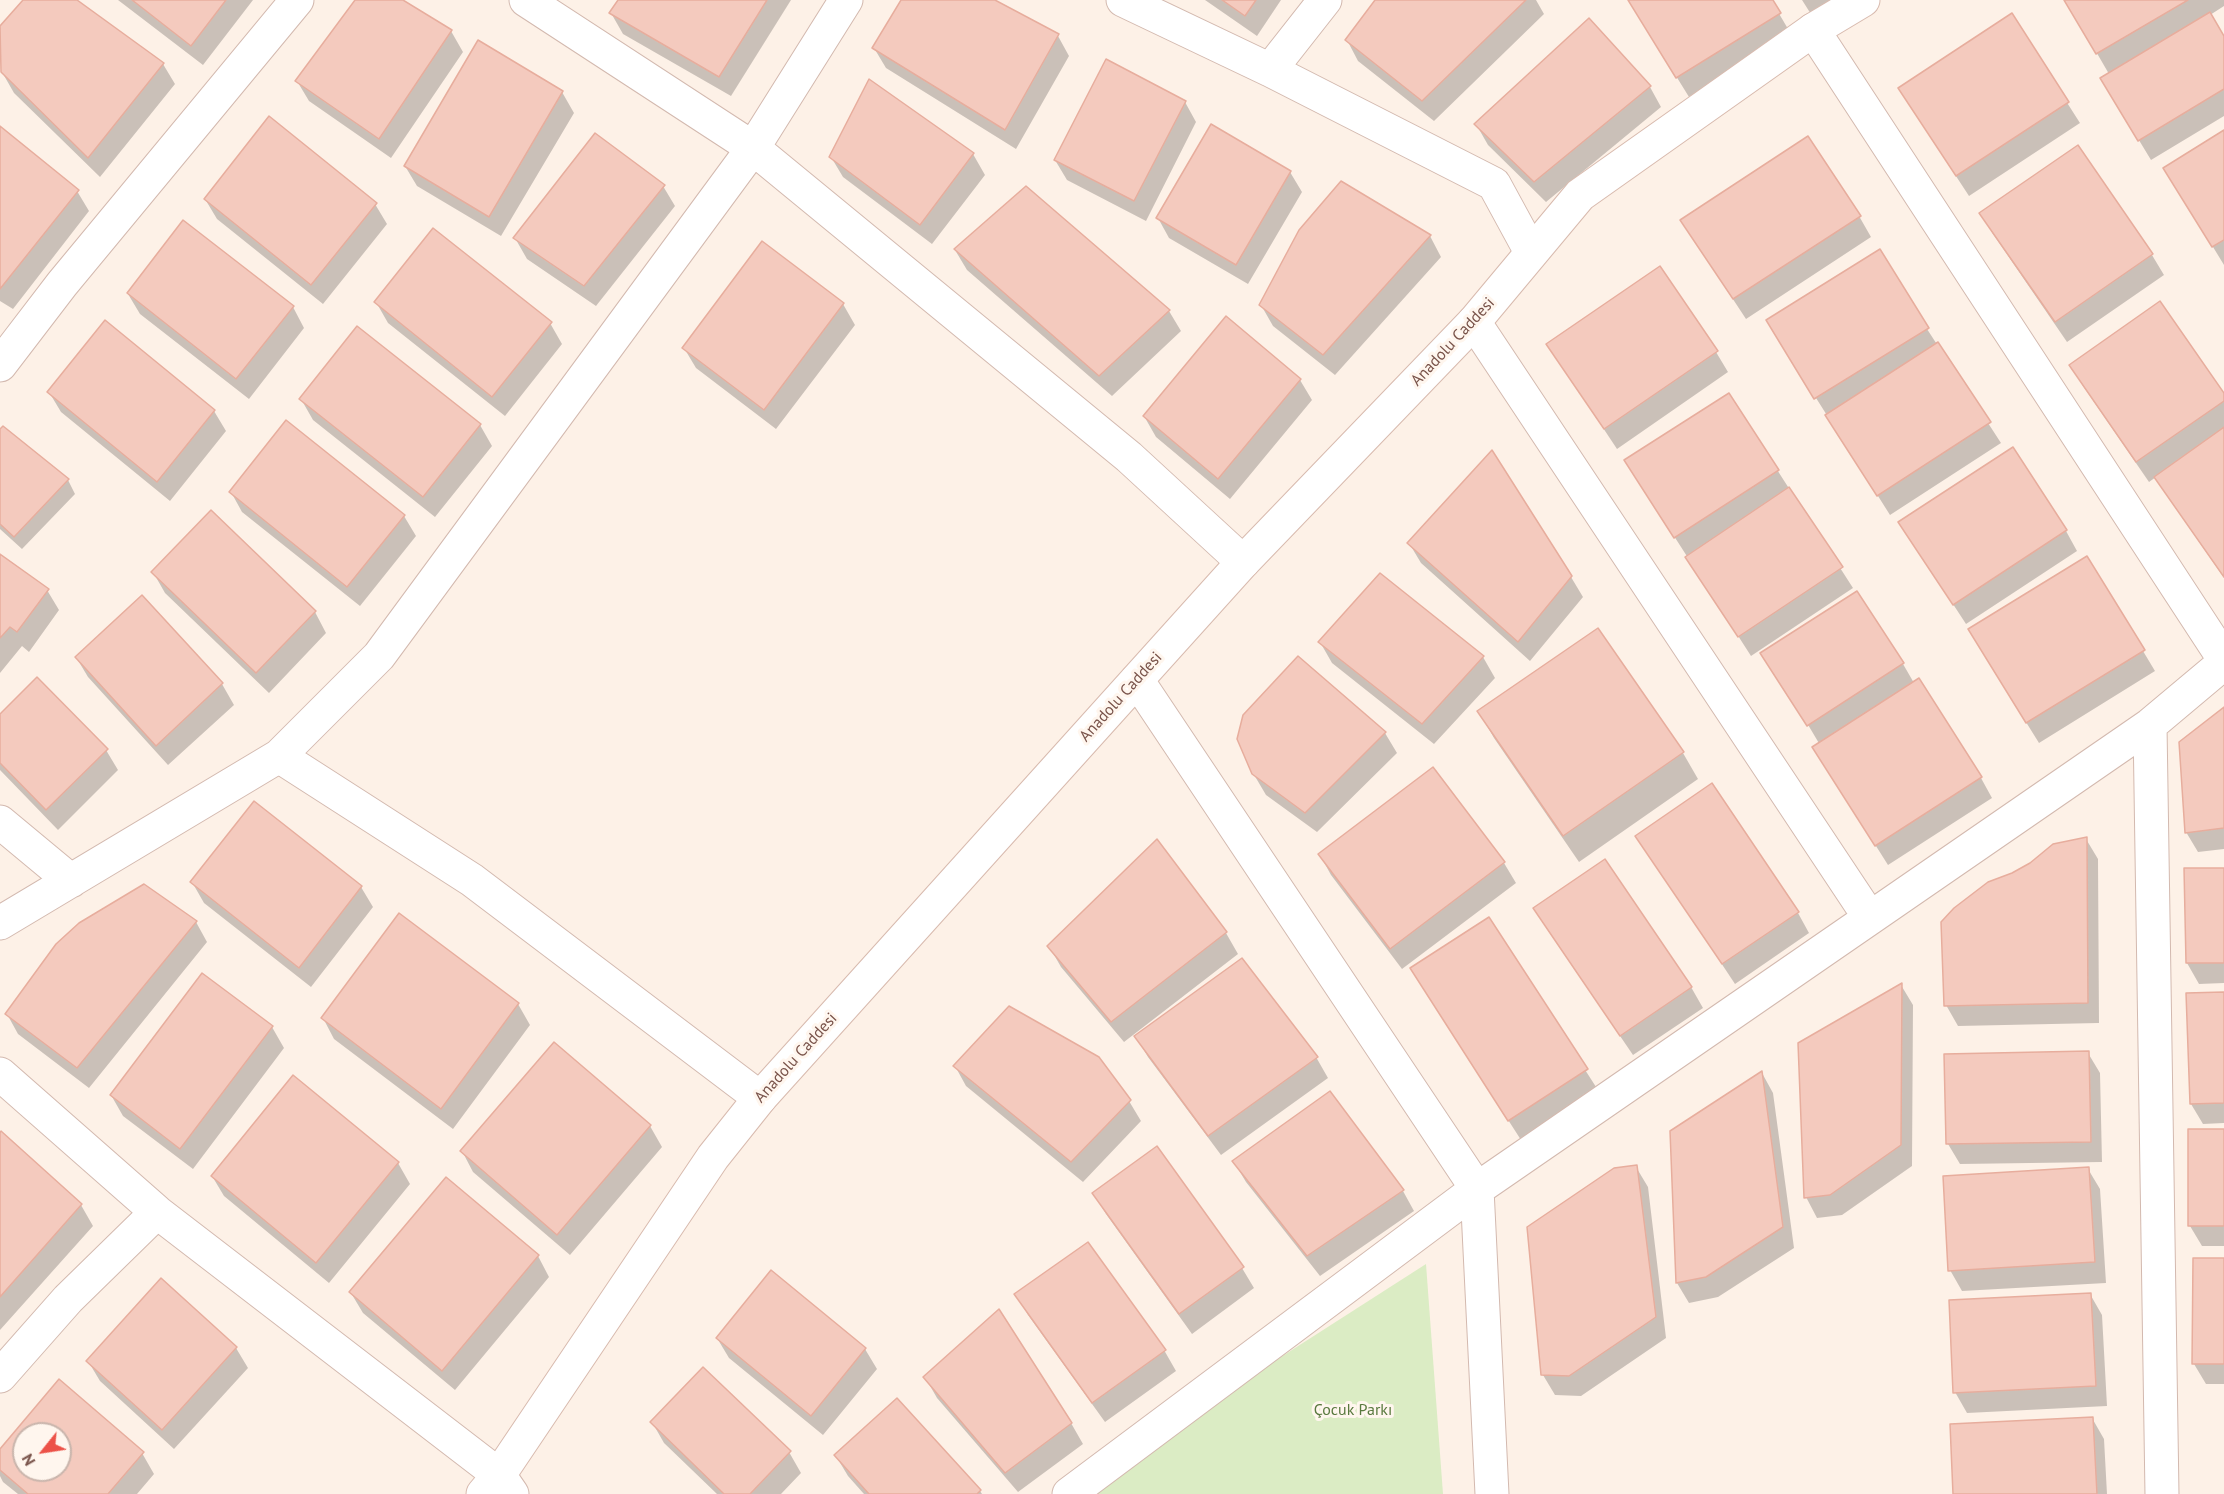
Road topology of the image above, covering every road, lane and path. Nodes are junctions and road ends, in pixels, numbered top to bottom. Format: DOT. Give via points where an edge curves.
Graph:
graph roads {
  1 [pos="297,0"];
  2 [pos="526,0"];
  3 [pos="846,0"];
  4 [pos="1123,0"];
  5 [pos="1325,0"];
  6 [pos="1863,0"];
  7 [pos="1813,30"];
  8 [pos="1270,70"];
  9 [pos="753,148"];
  10 [pos="1531,252"];
  11 [pos="1474,322"];
  12 [pos="0,365"];
  13 [pos="1243,562"];
  14 [pos="2224,661"];
  15 [pos="1137,680"];
  16 [pos="2151,724"];
  17 [pos="279,756"];
  18 [pos="0,822"];
  19 [pos="71,881"];
  20 [pos="1870,918"];
  21 [pos="0,923"];
  22 [pos="0,1074"];
  23 [pos="760,1098"];
  24 [pos="1477,1189"];
  25 [pos="157,1212"];
  26 [pos="0,1376"];
  27 [pos="498,1488"];
  28 [pos="1069,1494"];
  29 [pos="1492,1494"];
  30 [pos="2162,1494"];
  1 -- 12 [label="street" via="62,284"];
  2 -- 9 [label="street"];
  3 -- 9 [label="street"];
  4 -- 8 [label="street"];
  5 -- 8 [label="street"];
  6 -- 7 [label="street, Anadolu Caddesi"];
  7 -- 10 [label="street, Anadolu Caddesi" via="1580,195"];
  7 -- 14 [label="street"];
  8 -- 10 [label="street" via="1494,184"];
  9 -- 13 [label="street" via="1129,458"];
  9 -- 17 [label="street" via="379,656"];
  10 -- 11 [label="street, Anadolu Caddesi"];
  11 -- 13 [label="street, Anadolu Caddesi"];
  11 -- 20 [label="street"];
  13 -- 15 [label="street, Anadolu Caddesi"];
  14 -- 16 [label="street"];
  15 -- 23 [label="street, Anadolu Caddesi"];
  15 -- 24 [label="street"];
  16 -- 20 [label="street"];
  16 -- 30 [label="street"];
  17 -- 19 [label="street"];
  17 -- 23 [label="street" via="472,880"];
  18 -- 19 [label="street"];
  19 -- 21 [label="street"];
  20 -- 24 [label="street"];
  22 -- 25 [label="street"];
  23 -- 27 [label="street, Anadolu Caddesi" via="712,1157"];
  24 -- 28 [label="street"];
  24 -- 29 [label="street"];
  25 -- 26 [label="street" via="68,1299"];
  25 -- 27 [label="street"];
}
